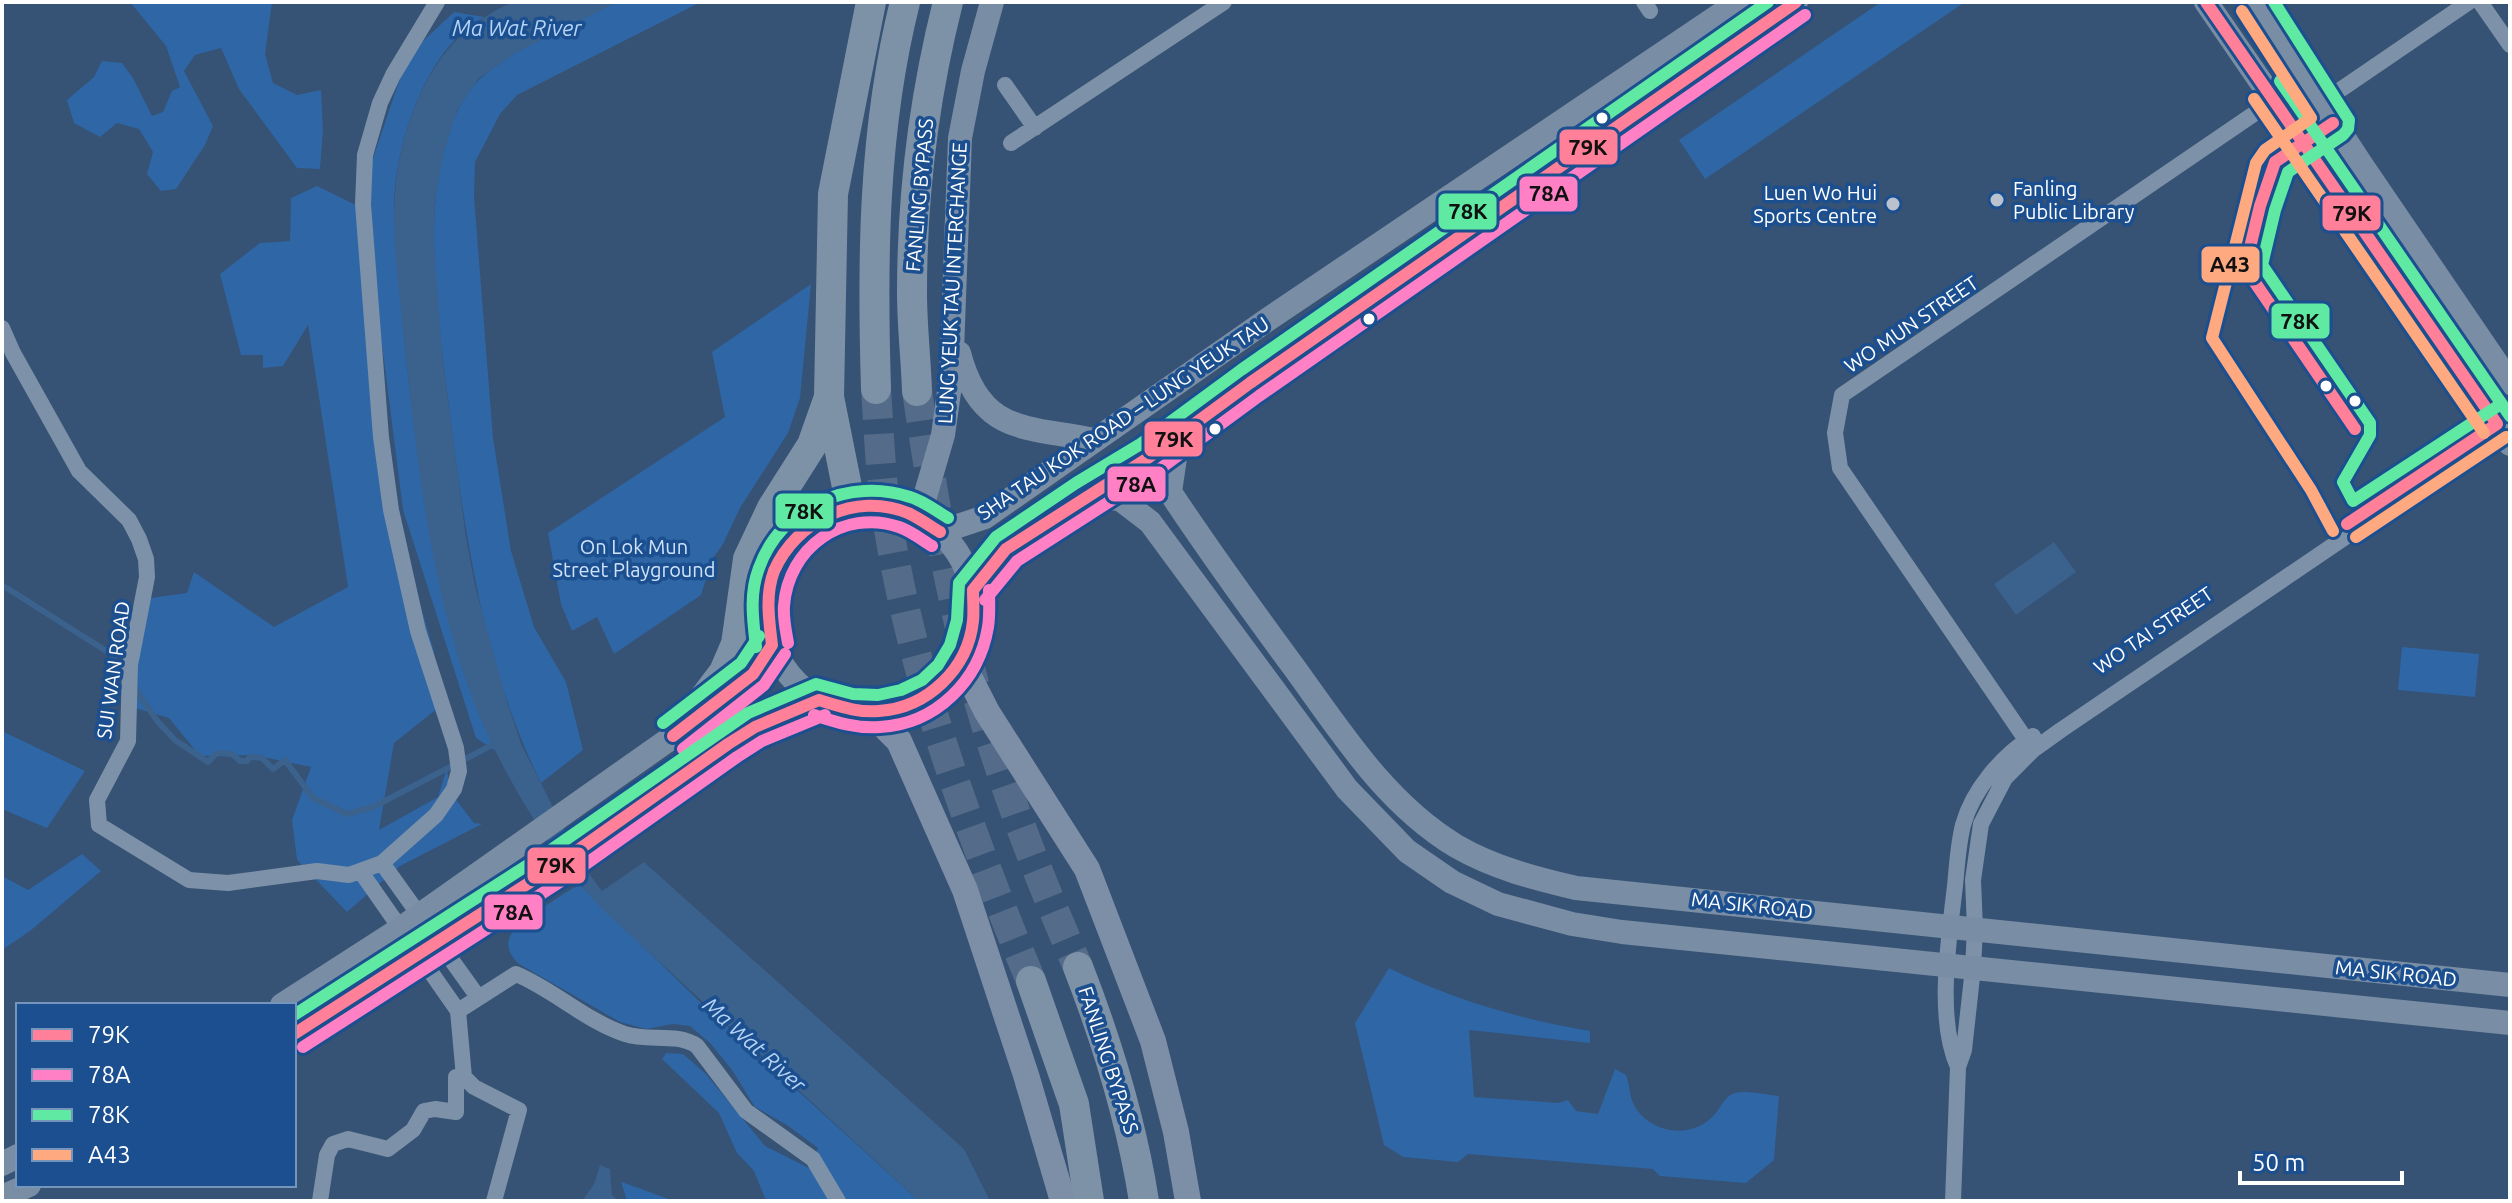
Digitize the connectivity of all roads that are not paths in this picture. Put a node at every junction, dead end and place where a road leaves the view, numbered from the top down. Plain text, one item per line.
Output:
1 (437, 2) edge
2 (871, 2) edge
3 (905, 2) edge
4 (948, 2) edge
5 (992, 2) edge
6 (1224, 2) edge
7 (1739, 2) edge
8 (1796, 2) edge
9 (2206, 2) edge
10 (2255, 2) edge
11 (2469, 2) edge
12 (2480, 2) edge
13 (2509, 40) edge
14 (2305, 79) junction
15 (1005, 85) dead end
16 (2275, 101) junction
17 (2321, 103) junction
18 (1035, 128) junction
19 (1011, 143) dead end
20 (2, 328) edge
21 (953, 330) junction
22 (2510, 383) edge
23 (876, 389) tunnel mouth
24 (917, 391) tunnel mouth
25 (829, 397) junction
26 (1198, 423) junction
27 (2506, 429) edge
28 (1094, 440) junction
29 (1170, 492) joint
30 (1085, 496) junction
31 (851, 507) junction
32 (919, 517) junction
33 (940, 532) junction
34 (973, 590) junction
35 (772, 645) junction
36 (961, 661) junction
37 (819, 700) junction
38 (871, 713) junction
39 (678, 733) junction
40 (2030, 745) junction
41 (382, 863) junction
42 (361, 872) junction
43 (410, 923) junction
44 (1950, 926) junction
45 (1975, 929) junction
46 (428, 948) junction
47 (1947, 965) junction
48 (1078, 967) tunnel mouth
49 (1973, 968) junction
50 (1031, 981) tunnel mouth
51 (2510, 985) edge
52 (478, 997) junction
53 (285, 1003) edge
54 (458, 1011) junction
55 (2510, 1023) edge
56 (296, 1033) edge
57 (1958, 1067) junction
58 (464, 1077) junction
59 (24, 1187) edge
60 (2, 1197) edge
61 (320, 1201) edge
62 (494, 1201) edge
63 (838, 1201) edge
64 (1063, 1201) edge
65 (1089, 1201) edge
66 (1144, 1201) edge
67 (1188, 1201) edge
68 (1953, 1201) edge

1 - 41 street, SUI WAN ROAD
2 - 25 highway
3 - 23 highway, FANLING BYPASS
4 - 24 highway, FANLING BYPASS
5 - 21 main road, LUNG YEUK TAU INTERCHANGE
6 - 18 street
7 - 28 main road, SHA TAU KOK ROAD – LUNG YEUK TAU
8 - 26 main road, SHA TAU KOK ROAD – LUNG YEUK TAU
9 - 16 main road
10 - 14 main road
11 - 17 street
12 - 13 street
14 - 16 street, WO MUN STREET
14 - 17 main road
15 - 18 street
16 - 27 main road
16 - 40 street, WO MUN STREET
17 - 22 main road
18 - 19 street
20 - 42 street, SUI WAN ROAD
21 - 28 main road
21 - 32 main road, LUNG YEUK TAU INTERCHANGE
25 - 31 highway
25 - 39 highway
26 - 29 main road, SHA TAU KOK ROAD – LUNG YEUK TAU
26 - 30 main road, SHA TAU KOK ROAD – LUNG YEUK TAU
27 - 40 street, WO TAI STREET
28 - 33 main road, SHA TAU KOK ROAD – LUNG YEUK TAU
29 - 44 main road, MA SIK ROAD
30 - 34 main road, SHA TAU KOK ROAD – LUNG YEUK TAU
30 - 47 main road, MA SIK ROAD
31 - 32 main road
31 - 35 main road
32 - 33 main road
33 - 34 main road
34 - 36 main road
35 - 37 main road
35 - 39 main road
36 - 38 main road
36 - 67 main road
37 - 38 main road
37 - 46 main road
38 - 64 main road
39 - 43 main road
40 - 44 street, WO TAI STREET
40 - 45 street, WO TAI STREET
41 - 42 street, SUI WAN ROAD
41 - 43 street
42 - 43 street
43 - 46 street
43 - 53 main road
44 - 45 main road, MA SIK ROAD
44 - 47 street, WO TAI STREET
45 - 49 street, WO TAI STREET
45 - 51 main road, MA SIK ROAD
46 - 52 street
46 - 54 street
46 - 56 main road
47 - 49 main road, MA SIK ROAD
47 - 57 street, WO TAI STREET
48 - 66 highway, FANLING BYPASS
49 - 55 main road, MA SIK ROAD
49 - 57 street, WO TAI STREET
50 - 65 highway
52 - 54 street
52 - 63 street
54 - 58 street
57 - 68 street
58 - 61 street
58 - 62 street
59 - 60 main road

